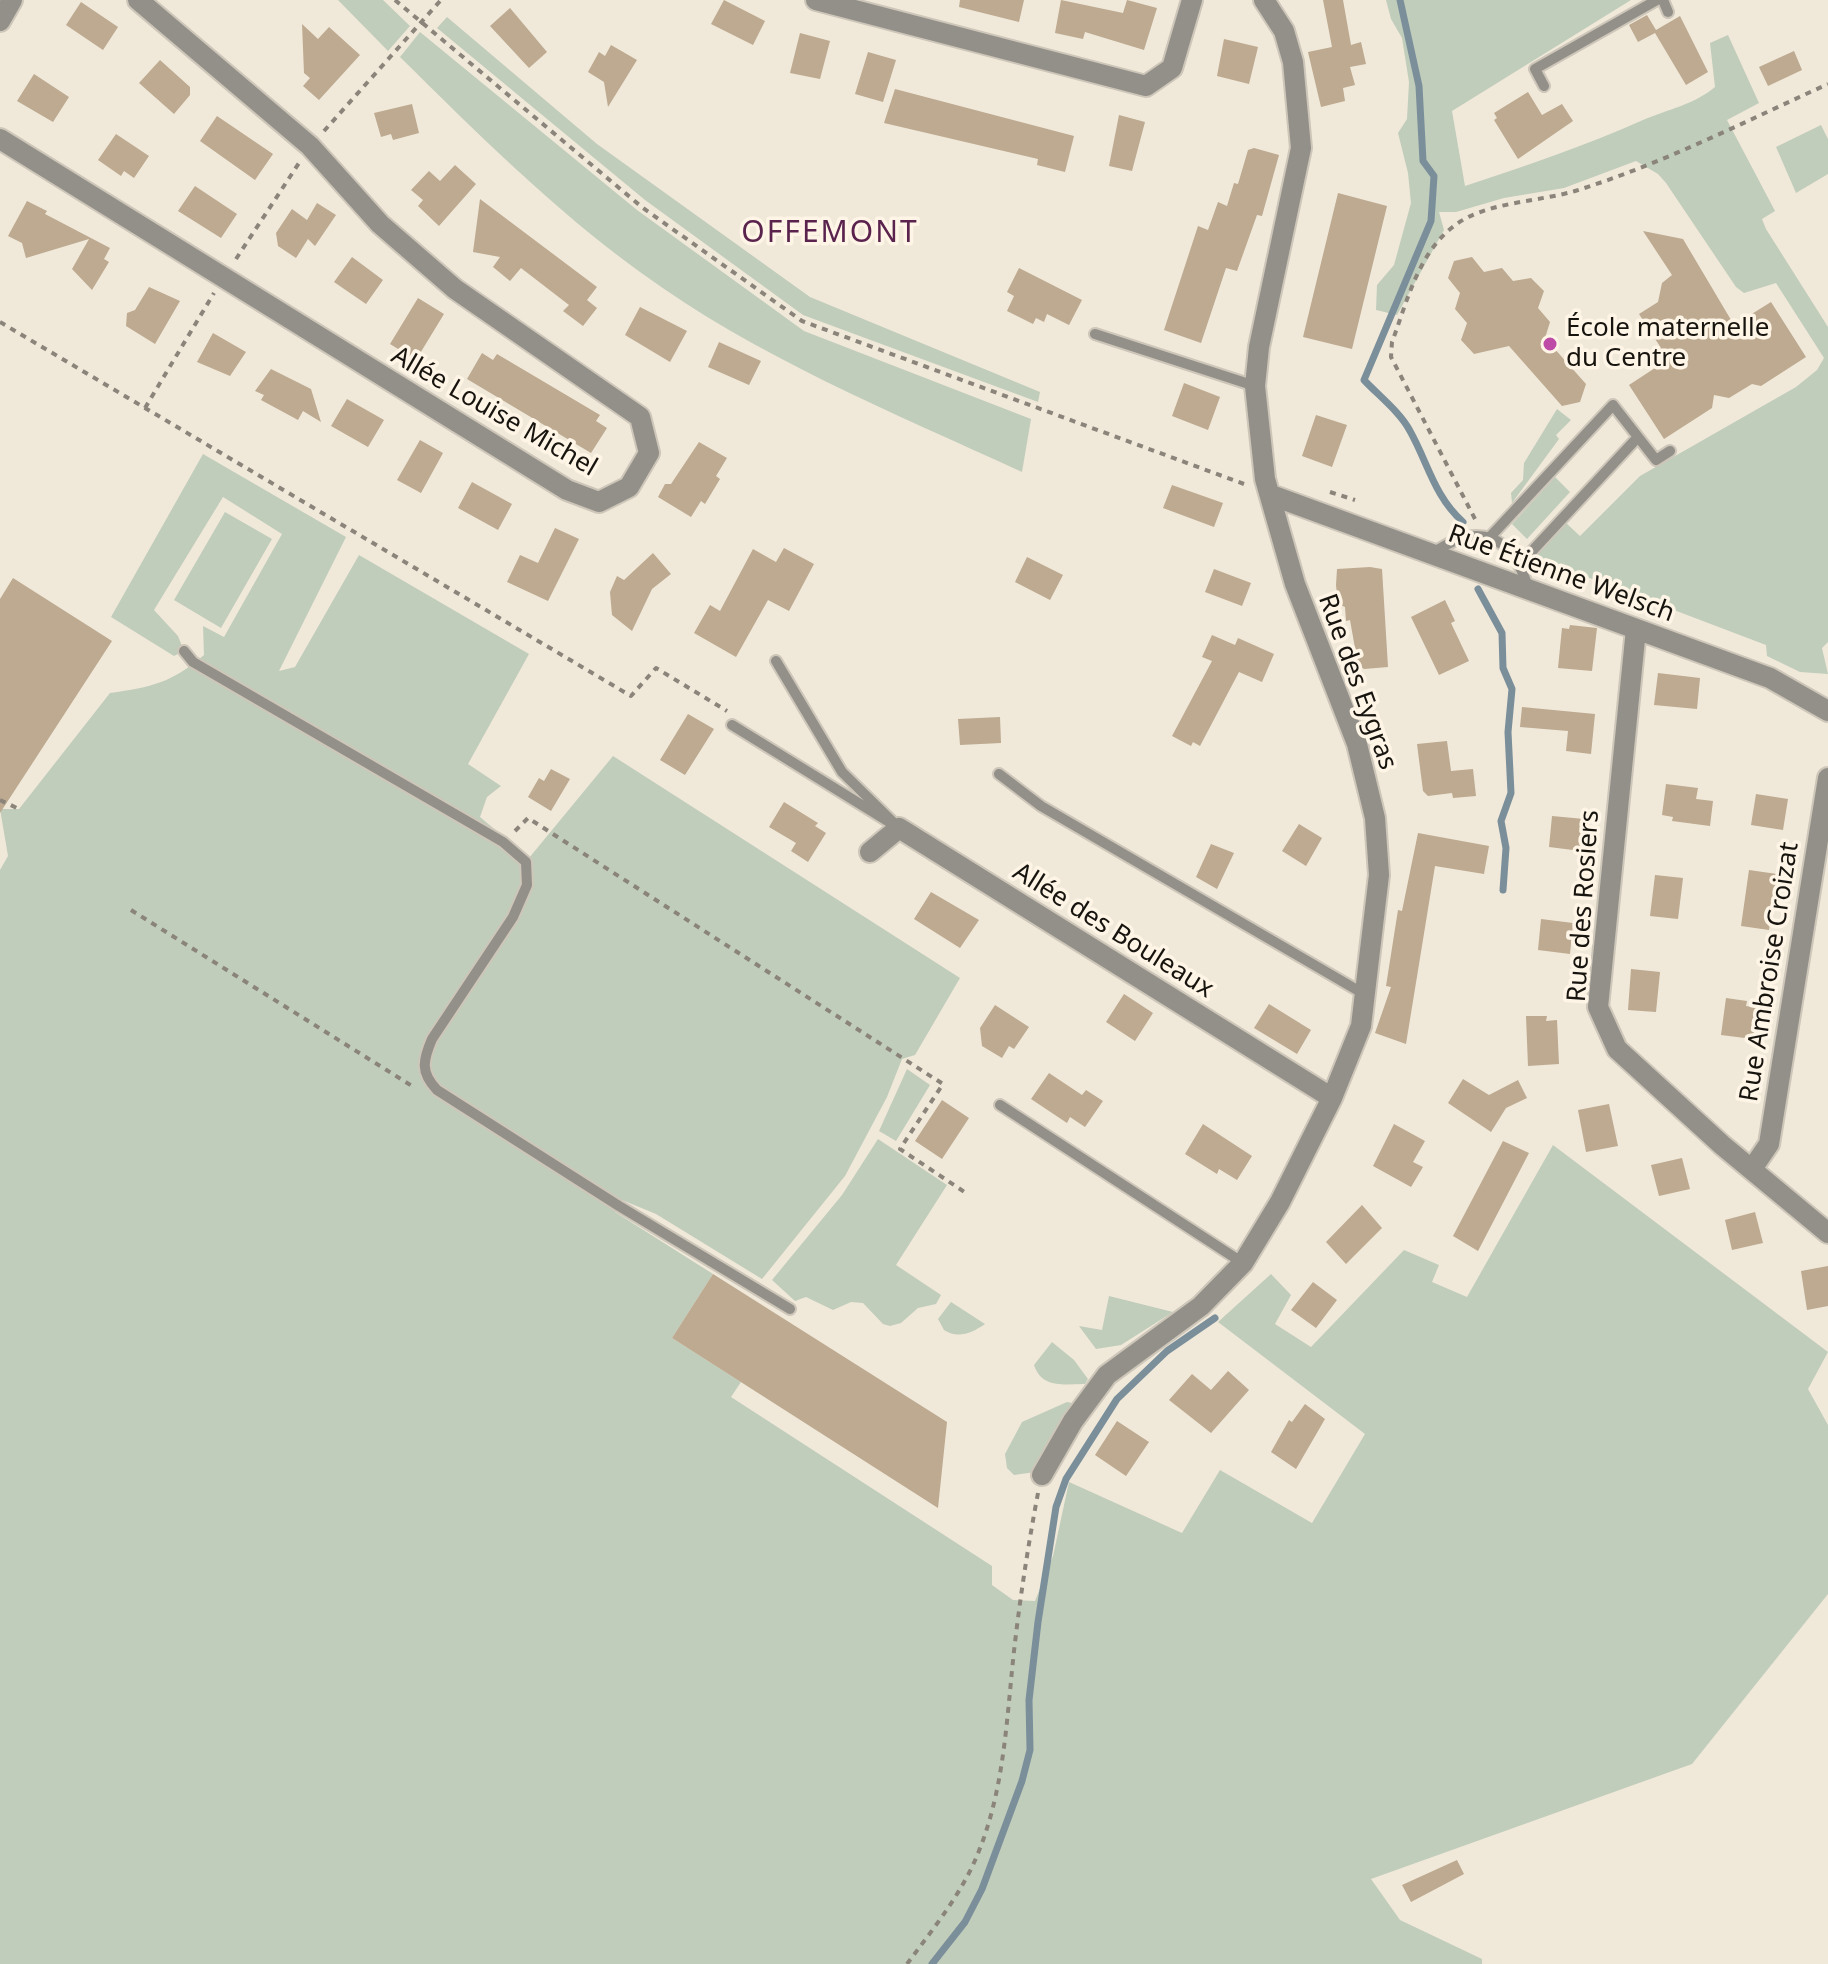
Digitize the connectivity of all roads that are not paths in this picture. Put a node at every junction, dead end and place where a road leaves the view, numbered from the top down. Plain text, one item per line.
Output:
1 (12, 0) edge
2 (138, 0) edge
3 (816, 0) edge
4 (1192, 0) edge
5 (1264, 0) edge
6 (1660, 0) edge
7 (1668, 12) dead end
8 (0, 21) edge
9 (1544, 86) dead end
10 (0, 139) edge
11 (1095, 334) dead end
12 (1255, 386) junction
13 (1638, 437) junction
14 (1670, 451) dead end
15 (1271, 495) junction
16 (1490, 537) junction
17 (1431, 554) junction
18 (1521, 563) junction
19 (1529, 590) junction
20 (1636, 629) junction
21 (184, 651) dead end
22 (776, 661) dead end
23 (1828, 711) edge
24 (732, 725) dead end
25 (999, 774) dead end
26 (1828, 778) edge
27 (899, 828) junction
28 (870, 852) dead end
29 (1365, 994) junction
30 (1332, 1098) junction
31 (1000, 1105) dead end
32 (1752, 1169) junction
33 (1828, 1233) edge
34 (1243, 1263) junction
35 (790, 1309) dead end
36 (1042, 1475) road end

1 - 8 street
2 - 10 street, Allée Louise Michel
3 - 4 street
5 - 12 street, Rue des Eygras
6 - 7 lane
6 - 9 lane
11 - 12 lane
12 - 15 street, Rue des Eygras
13 - 14 lane
13 - 16 lane
13 - 18 lane
15 - 17 street, Rue Étienne Welsch
15 - 29 street, Rue des Eygras
16 - 17 lane
16 - 18 lane
17 - 19 street, Rue Étienne Welsch
18 - 19 lane
19 - 20 street, Rue Étienne Welsch
20 - 23 street, Rue Étienne Welsch
20 - 32 street, Rue des Rosiers
21 - 35 lane
22 - 27 lane
24 - 27 lane
25 - 29 lane
26 - 32 street, Rue Ambroise Croizat
27 - 28 street
27 - 30 street, Allée des Bouleaux
29 - 30 street, Rue des Eygras
30 - 34 street, Rue des Eygras
31 - 34 lane
32 - 33 street, Rue des Rosiers
34 - 36 street, Rue des Eygras

